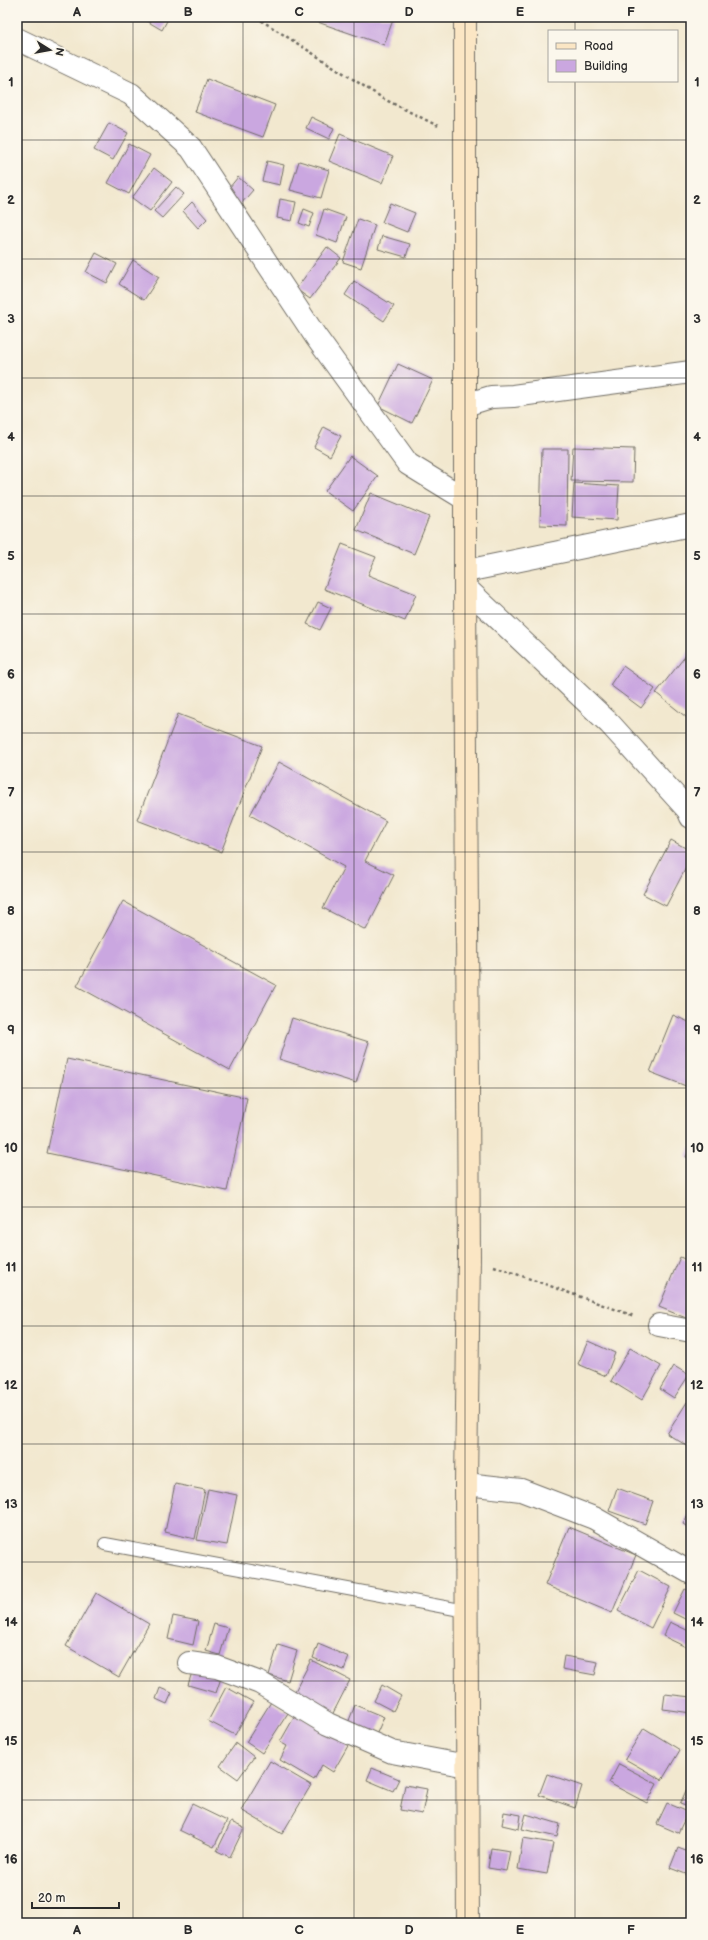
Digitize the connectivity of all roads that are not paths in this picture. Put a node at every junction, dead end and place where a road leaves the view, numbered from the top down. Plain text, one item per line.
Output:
1 (466, 17) edge
2 (17, 38) edge
3 (691, 372) edge
4 (466, 405) junction
5 (465, 499) junction
6 (691, 525) edge
7 (466, 579) junction
8 (691, 817) edge
9 (659, 1325) road end
10 (691, 1331) edge
11 (466, 1484) junction
12 (105, 1544) dead end
13 (691, 1573) edge
14 (466, 1611) junction
15 (189, 1663) dead end
16 (467, 1766) junction
17 (468, 1923) edge

1 - 4 main road
2 - 5 street
3 - 4 street
4 - 5 main road
5 - 7 main road
6 - 7 street
7 - 8 street
7 - 11 main road
9 - 10 street
11 - 13 street
11 - 14 main road
12 - 14 lane
14 - 16 main road
15 - 16 street
16 - 17 main road

